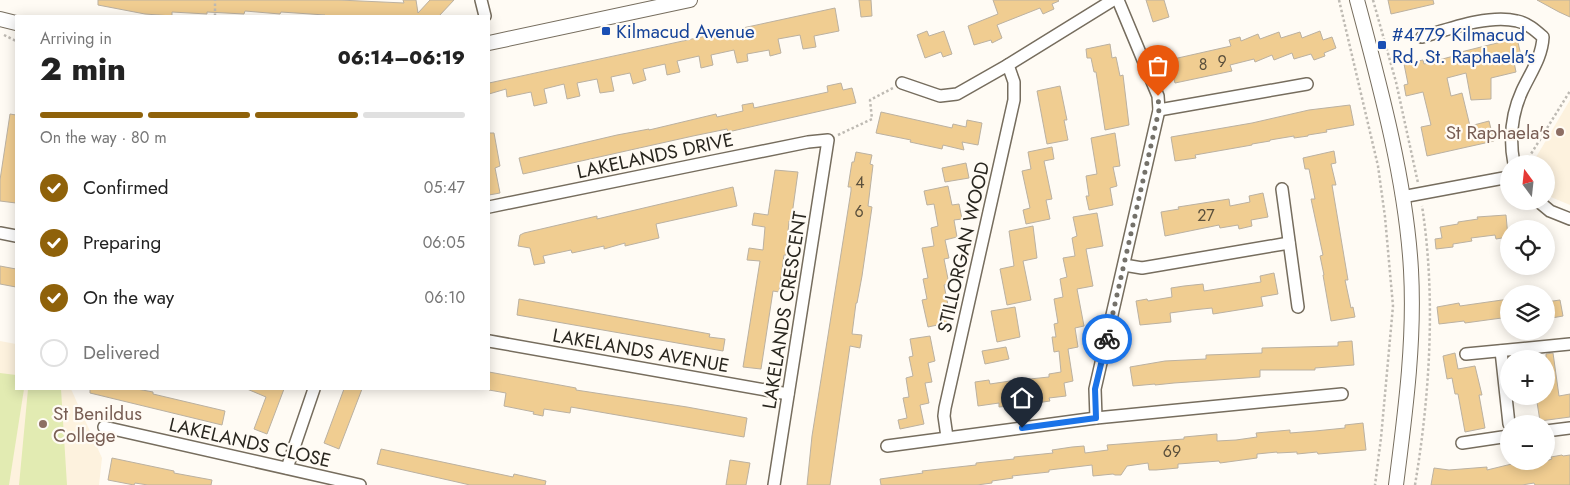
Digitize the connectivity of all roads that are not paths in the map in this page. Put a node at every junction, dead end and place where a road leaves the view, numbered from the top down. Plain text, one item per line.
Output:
1 (481, 0) edge
2 (690, 0) edge
3 (1113, 0) edge
4 (1118, 0) edge
5 (1357, 0) edge
6 (485, 15) edge
7 (0, 19) edge
8 (15, 23) edge
9 (1422, 37) dead end
10 (490, 39) edge
11 (1008, 65) junction
12 (902, 83) road end
13 (1307, 84) dead end
14 (1159, 110) junction
15 (828, 140) joint
16 (1513, 155) edge
17 (1500, 179) edge
18 (1282, 189) dead end
19 (1402, 197) junction
20 (490, 208) edge
21 (1549, 210) edge
22 (1570, 219) edge
23 (0, 233) edge
24 (15, 236) edge
25 (1289, 243) junction
26 (1124, 265) junction
27 (1298, 307) dead end
28 (490, 341) edge
29 (1570, 344) edge
30 (1511, 350) edge
31 (1500, 351) edge
32 (1466, 354) dead end
33 (314, 390) edge
34 (788, 394) junction
35 (1342, 394) dead end
36 (1096, 418) junction
37 (104, 427) dead end
38 (1570, 428) edge
39 (1555, 430) edge
40 (947, 437) junction
41 (1500, 437) edge
42 (1462, 443) dead end
43 (887, 446) dead end
44 (287, 468) junction
45 (360, 485) edge
46 (774, 485) edge
47 (1396, 485) edge

1 - 6 street
2 - 10 street
3 - 11 street
4 - 14 street
5 - 19 street
7 - 8 street
9 - 16 street
11 - 12 street
11 - 40 street, STILLORGAN WOOD
13 - 14 street
14 - 26 street
15 - 20 street, LAKELANDS DRIVE
15 - 34 street, LAKELANDS CRESCENT
17 - 19 street
18 - 25 street
19 - 47 street
21 - 22 street
23 - 24 street
25 - 26 street
25 - 27 street
26 - 36 street
28 - 34 street, LAKELANDS AVENUE
29 - 30 street
31 - 32 street
33 - 44 street
34 - 46 street, LAKELANDS CRESCENT
35 - 36 street
36 - 40 street
37 - 44 street, LAKELANDS CLOSE
38 - 39 street
40 - 43 street
41 - 42 street
44 - 45 street, LAKELANDS CLOSE

